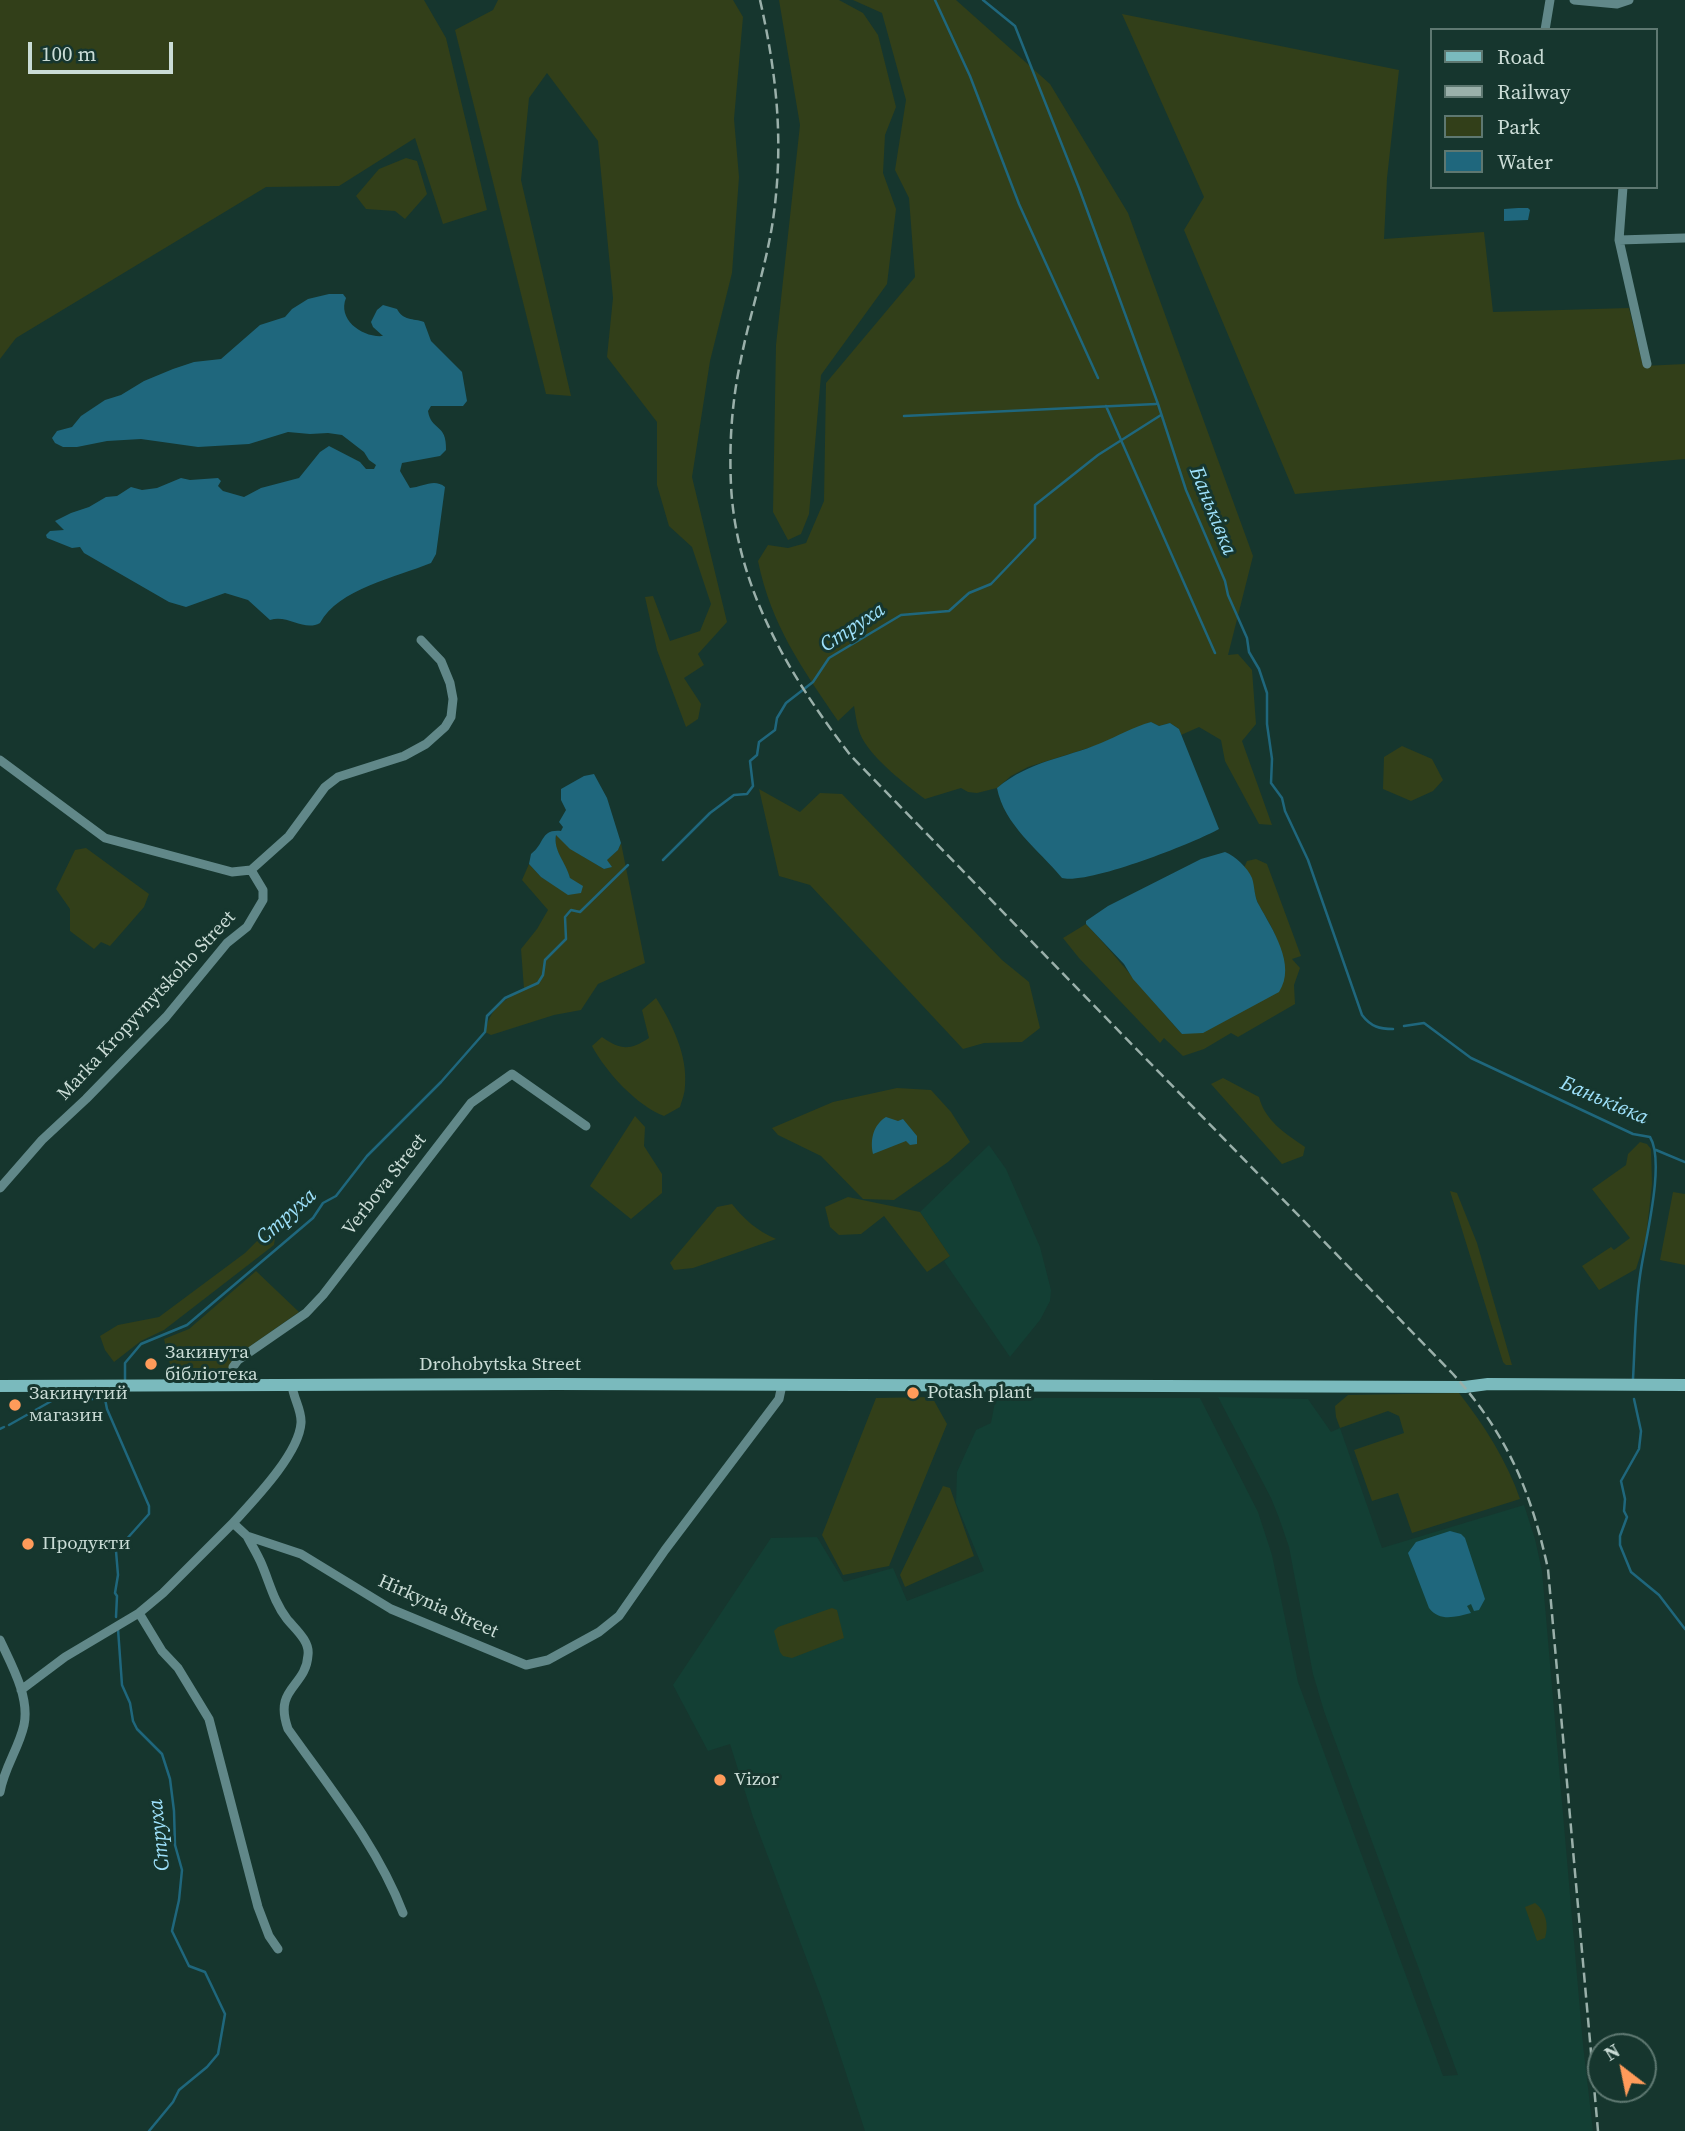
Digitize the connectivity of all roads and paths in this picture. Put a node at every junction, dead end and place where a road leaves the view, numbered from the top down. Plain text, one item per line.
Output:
1 (1550, 0) edge
2 (1574, 0) edge
3 (1629, 0) edge
4 (1545, 28) edge
5 (1623, 189) edge
6 (1685, 238) edge
7 (1619, 240) junction
8 (1647, 364) dead end
9 (421, 640) dead end
10 (0, 760) edge
11 (251, 870) junction
12 (586, 1126) dead end
13 (0, 1188) edge
14 (232, 1384) junction
15 (292, 1385) junction
16 (782, 1385) junction
17 (1685, 1385) edge
18 (0, 1386) edge
19 (233, 1523) junction
20 (247, 1536) junction
21 (139, 1613) junction
22 (0, 1640) edge
23 (21, 1690) junction
24 (0, 1792) edge
25 (402, 1913) dead end
26 (278, 1949) dead end

1 - 4 street
2 - 3 street
5 - 7 street
6 - 7 street
7 - 8 street
9 - 11 street
10 - 11 street
11 - 13 street, Marka Kropyvnytskoho Street
12 - 14 street, Verbova Street
14 - 15 street, Drohobytska Street
14 - 18 street, Drohobytska Street
15 - 16 street, Drohobytska Street
15 - 19 street
16 - 17 street, Drohobytska Street
16 - 20 street, Hirkynia Street
19 - 20 street, Hirkynia Street
19 - 21 street
20 - 25 street
21 - 23 street
21 - 26 street
22 - 23 street
23 - 24 street

